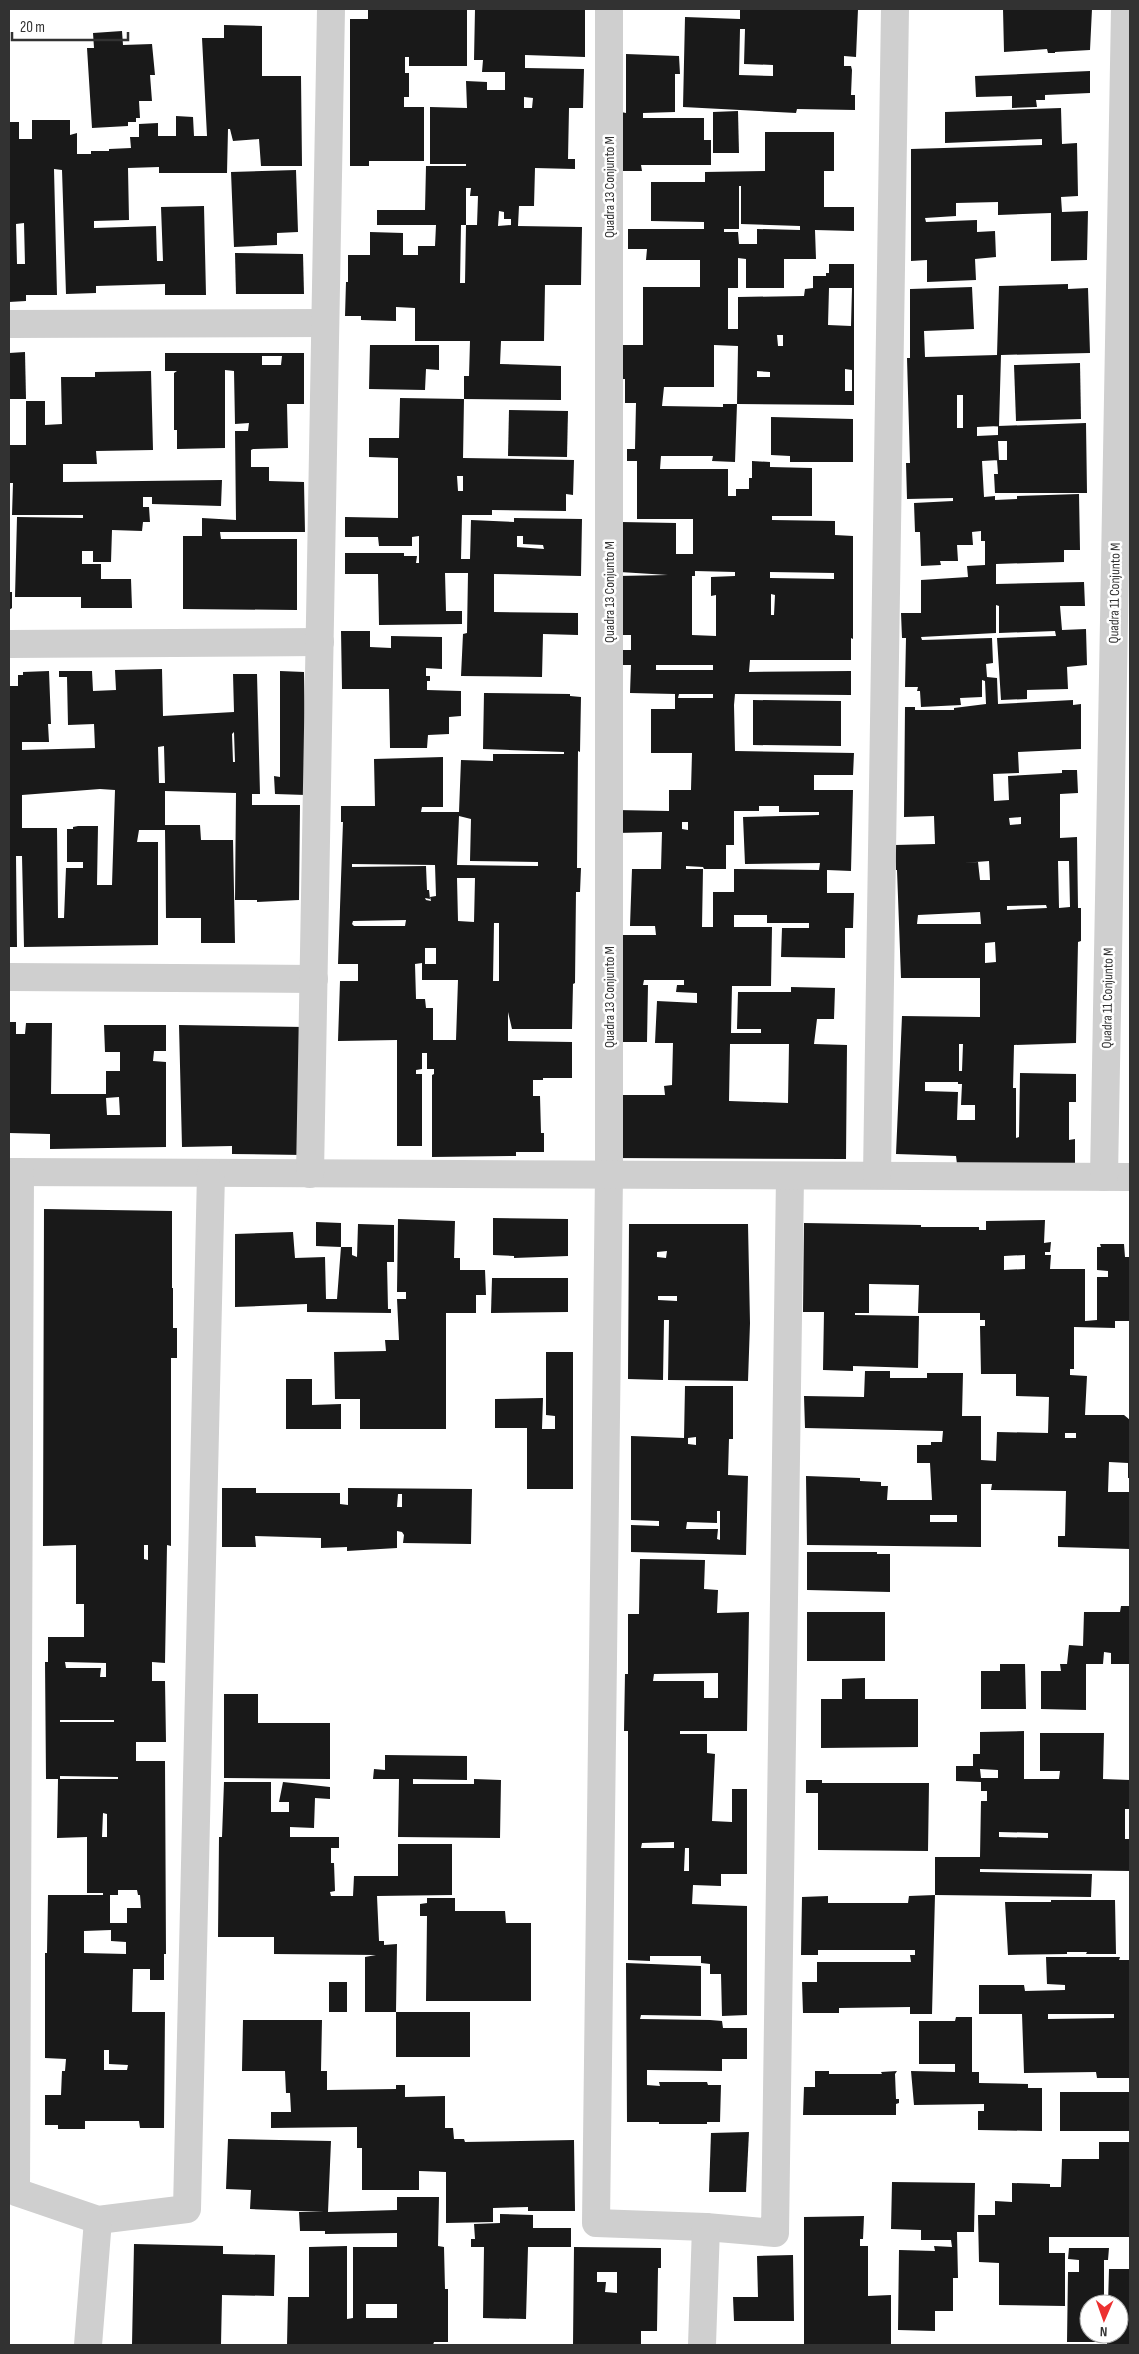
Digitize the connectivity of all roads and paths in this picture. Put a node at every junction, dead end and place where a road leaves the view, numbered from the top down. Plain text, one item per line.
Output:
1 (331, 9) edge
2 (609, 9) edge
3 (895, 9) edge
4 (1124, 9) edge
5 (325, 323) junction
6 (9, 324) edge
7 (320, 642) junction
8 (9, 644) edge
9 (9, 977) edge
10 (314, 979) junction
11 (14, 1172) edge
12 (211, 1173) junction
13 (310, 1174) junction
14 (609, 1174) junction
15 (877, 1175) junction
16 (790, 1176) junction
17 (1104, 1177) junction
18 (1130, 1177) edge
19 (98, 2220) junction
20 (706, 2227) junction
21 (88, 2345) edge
22 (702, 2345) edge

1 - 5 street
2 - 14 street, Quadra 13 Conjunto M
3 - 15 street
4 - 17 street, Quadra 11 Conjunto M
5 - 6 street
5 - 7 street
7 - 8 street
7 - 10 street
9 - 10 street
10 - 13 street
11 - 12 street
11 - 19 street
12 - 13 street
12 - 19 street
13 - 14 street
14 - 16 street
14 - 20 street, Quadra 13 Conjunto M
15 - 16 street
15 - 17 street
16 - 20 street
17 - 18 street
19 - 21 street
20 - 22 street

